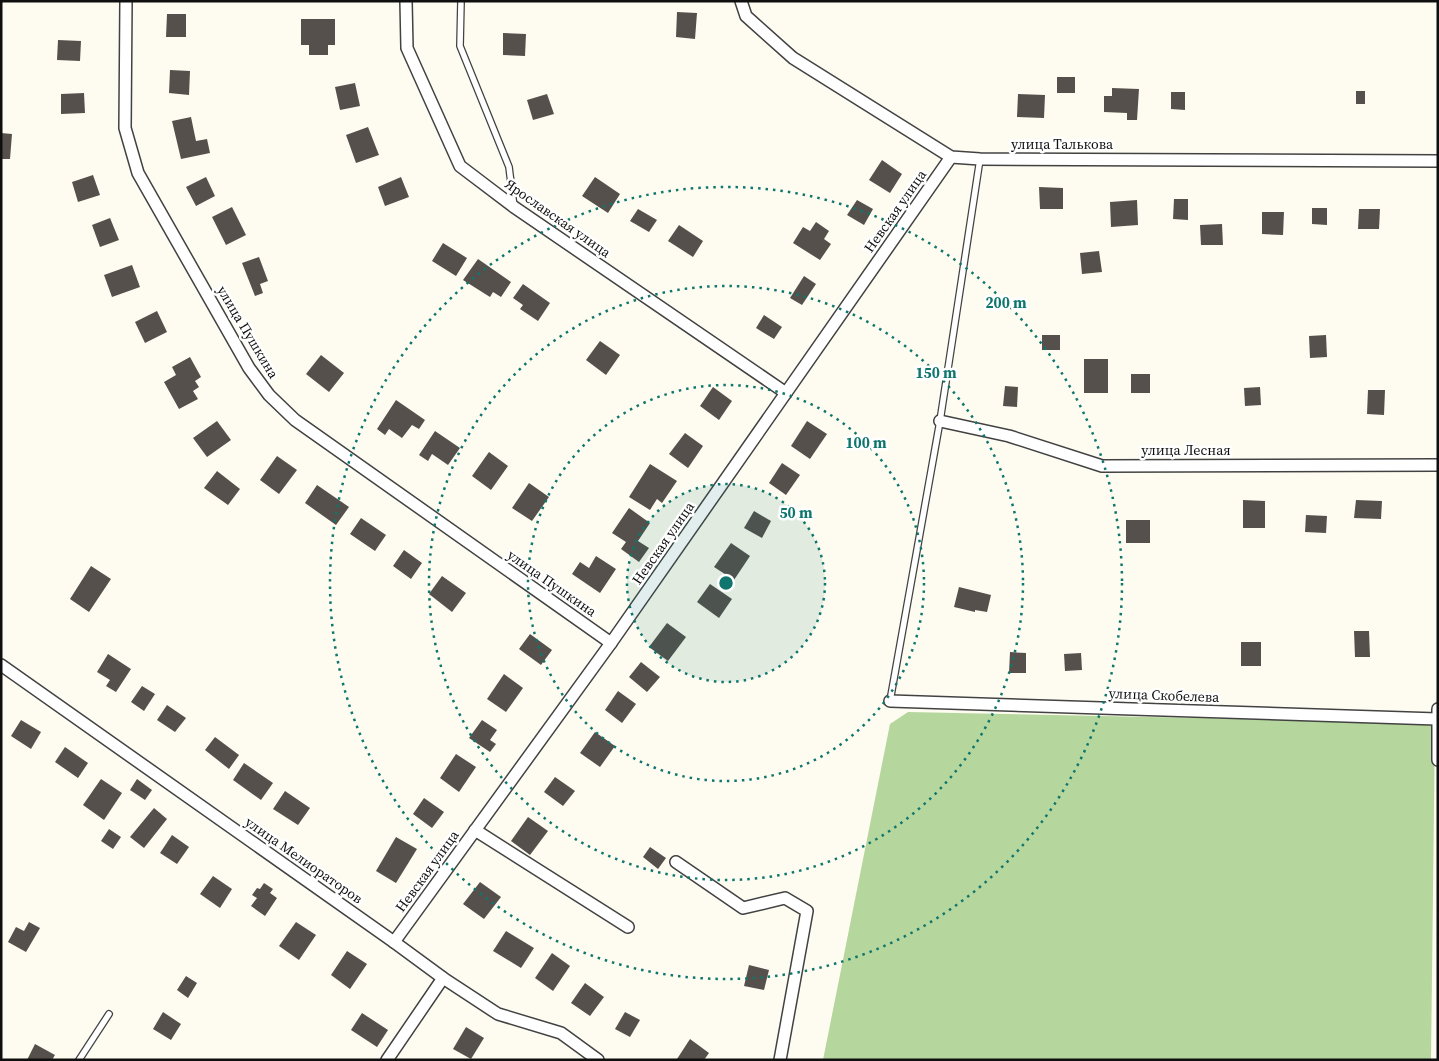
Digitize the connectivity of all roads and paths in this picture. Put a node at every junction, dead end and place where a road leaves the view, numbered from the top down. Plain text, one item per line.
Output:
1 (126, 1) edge
2 (406, 1) edge
3 (461, 1) edge
4 (741, 1) edge
5 (951, 157) junction
6 (980, 159) junction
7 (1438, 161) edge
8 (514, 207) junction
9 (786, 393) junction
10 (940, 421) junction
11 (1438, 465) edge
12 (611, 643) junction
13 (1, 665) edge
14 (890, 701) joint
15 (1438, 709) edge
16 (1438, 719) edge
17 (1438, 760) edge
18 (476, 830) junction
19 (676, 862) dead end
20 (628, 927) dead end
21 (394, 942) junction
22 (443, 978) junction
23 (109, 1014) dead end
24 (79, 1060) edge
25 (387, 1060) edge
26 (598, 1060) edge
27 (780, 1060) edge

1 - 12 street, улица Пушкина
2 - 8 street, Ярославская улица
3 - 8 lane
4 - 5 street, улица Талькова
5 - 6 street, улица Талькова
5 - 9 street, Невская улица
6 - 7 street, улица Талькова
6 - 10 lane
8 - 9 street, Ярославская улица
9 - 12 street, Невская улица
10 - 11 street, улица Лесная
10 - 14 lane
12 - 18 street, Невская улица
13 - 21 street, улица Мелиораторов
14 - 16 street, улица Скобелева
15 - 16 street
16 - 17 street
18 - 20 street
18 - 21 street, Невская улица
19 - 27 street
21 - 22 street, улица Мелиораторов
22 - 25 street
22 - 26 street, улица Мелиораторов
23 - 24 lane

